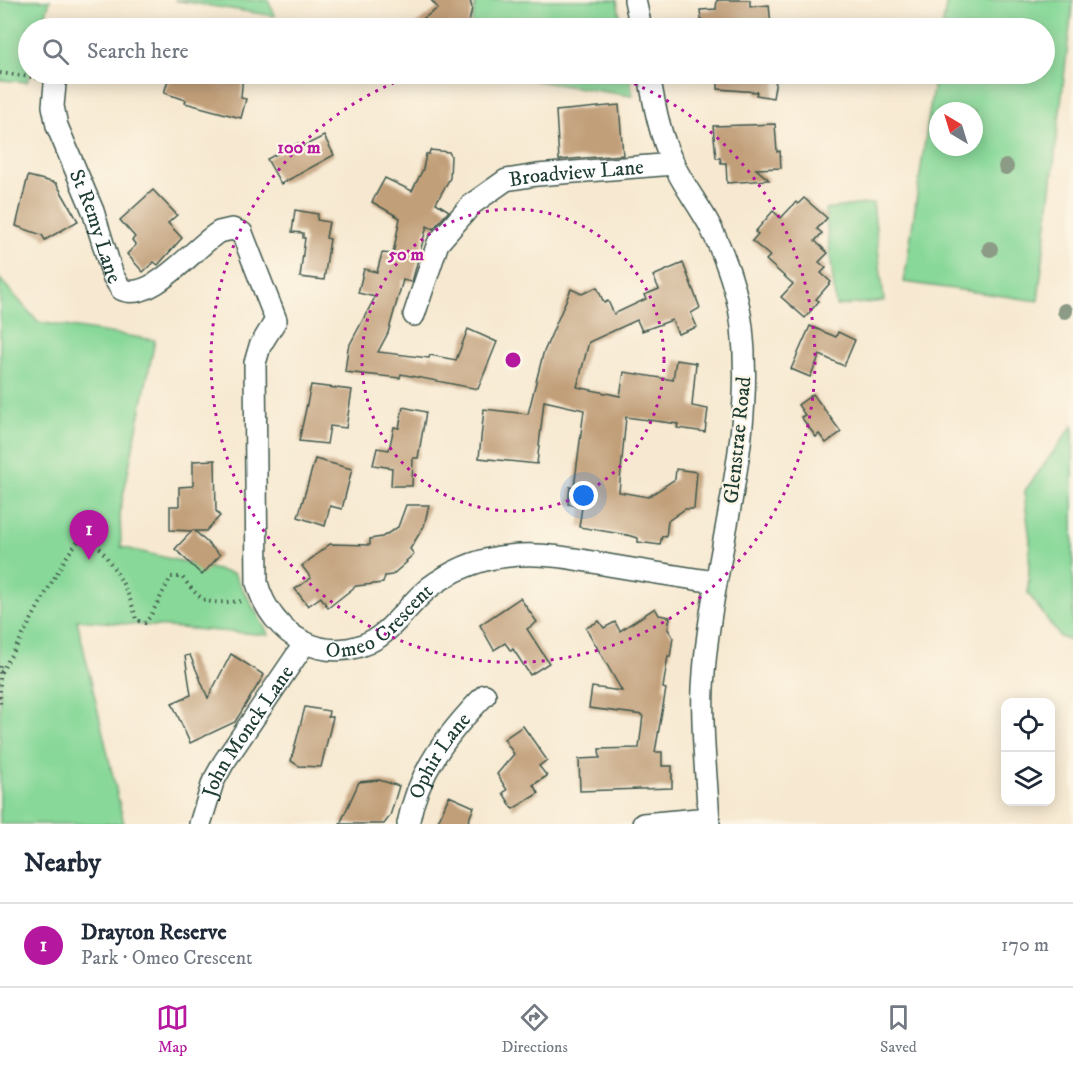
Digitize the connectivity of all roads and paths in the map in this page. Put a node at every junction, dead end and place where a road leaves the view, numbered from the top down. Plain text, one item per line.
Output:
1 (634, 0) edge
2 (638, 18) edge
3 (0, 72) edge
4 (18, 74) edge
5 (55, 84) edge
6 (651, 84) edge
7 (674, 165) junction
8 (414, 315) dead end
9 (276, 320) joint
10 (716, 582) junction
11 (262, 600) junction
12 (305, 643) junction
13 (0, 666) edge
14 (1, 672) edge
15 (485, 695) dead end
16 (0, 705) edge
17 (709, 821) edge
18 (200, 824) edge
19 (408, 824) edge
20 (643, 824) edge

1 - 2 street
3 - 4 path
5 - 9 street, St Remy Lane
6 - 7 street, Glenstrae Road
7 - 8 street, Broadview Lane
7 - 10 street, Glenstrae Road
9 - 11 street, Omeo Crescent
10 - 12 street, Omeo Crescent
10 - 17 street, Glenstrae Road
11 - 12 street, Omeo Crescent
11 - 14 path
12 - 18 street, John Monck Lane
13 - 14 path
14 - 16 path
15 - 19 street, Ophir Lane
17 - 20 street

